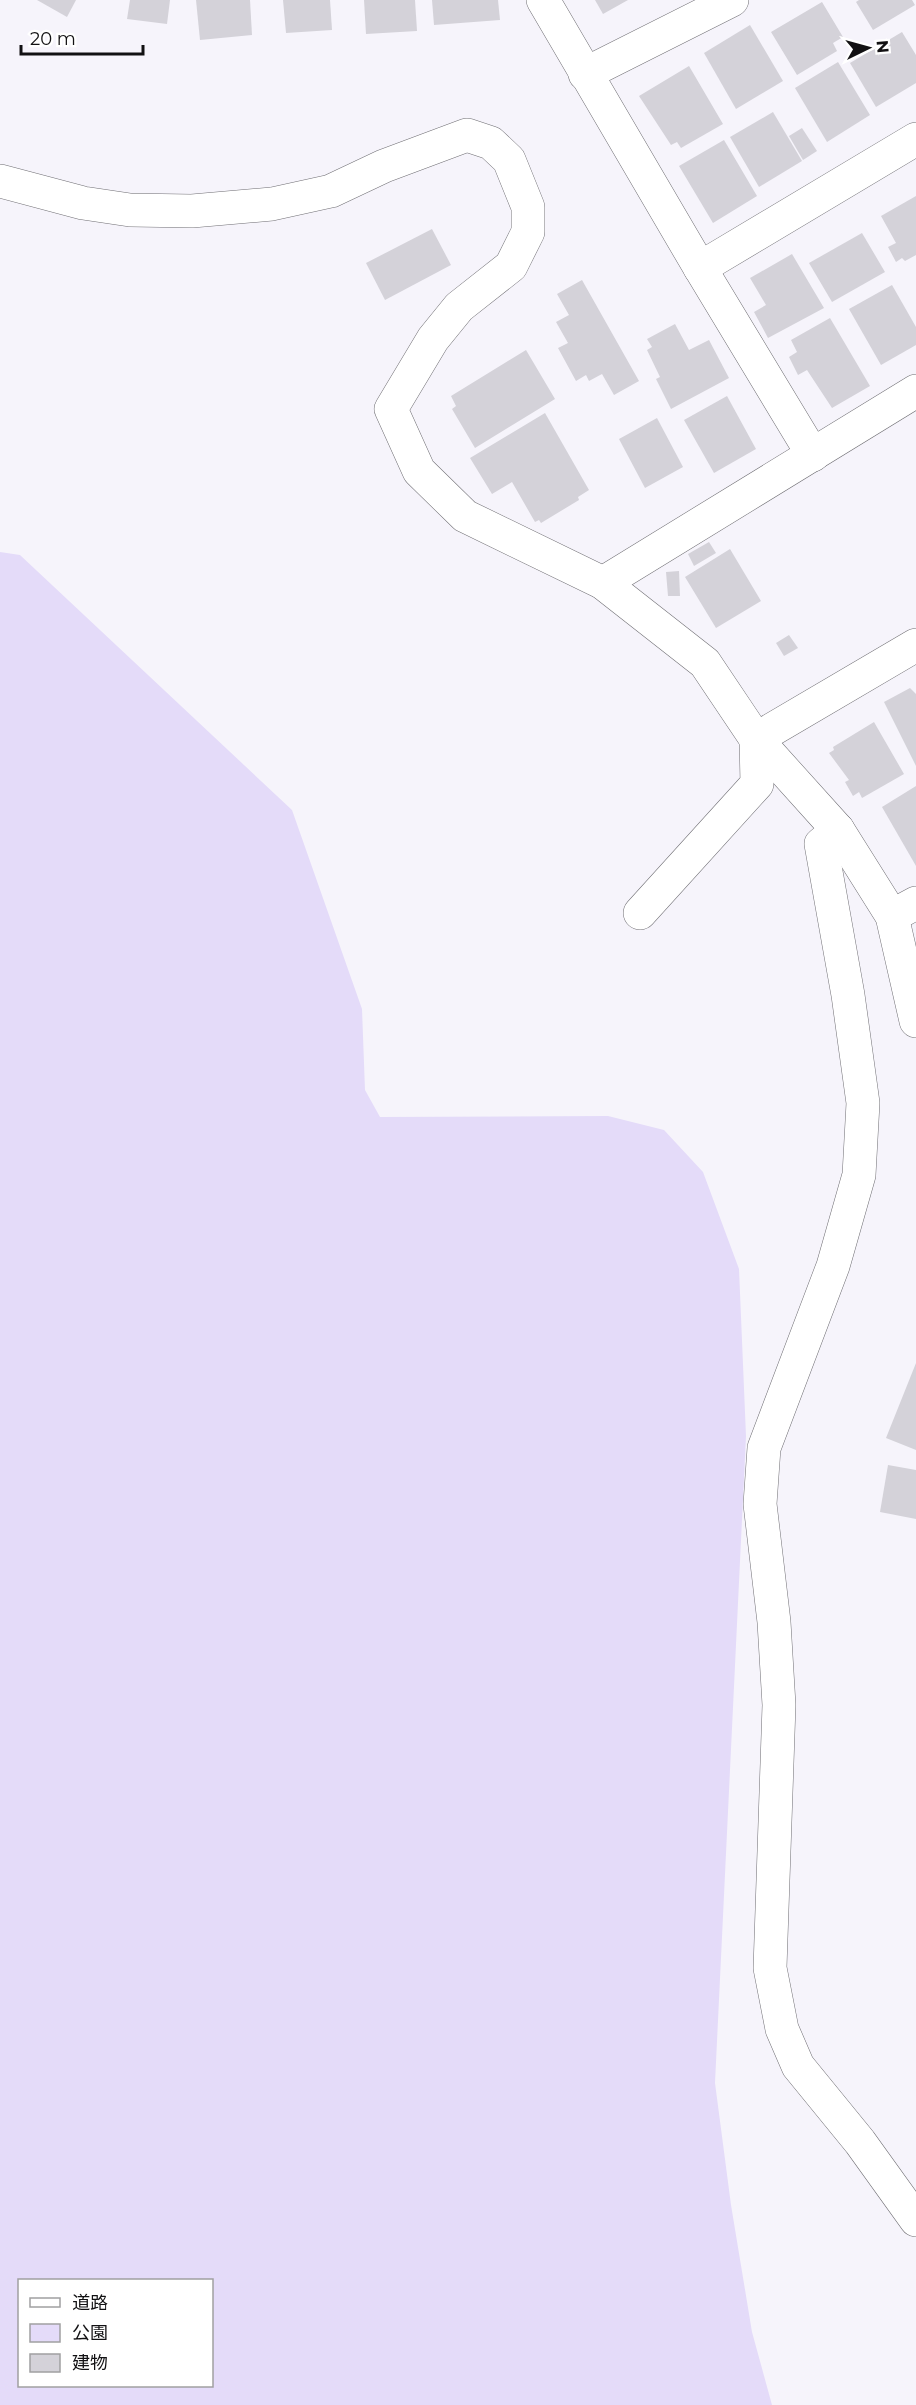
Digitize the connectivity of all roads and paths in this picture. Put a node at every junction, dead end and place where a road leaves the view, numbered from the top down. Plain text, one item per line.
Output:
1 (543, 0) edge
2 (732, 0) edge
3 (585, 74) junction
4 (916, 139) edge
5 (0, 181) edge
6 (700, 268) junction
7 (916, 391) edge
8 (813, 456) junction
9 (603, 583) junction
10 (916, 645) edge
11 (756, 738) junction
12 (838, 830) junction
13 (904, 910) edge
14 (640, 913) dead end
15 (916, 1021) edge
16 (916, 2220) edge

1 - 3 street
2 - 3 street
3 - 6 street
4 - 6 street
5 - 9 street
6 - 8 street
7 - 8 street
8 - 9 street
9 - 11 street
10 - 11 street
11 - 12 street
11 - 14 street
12 - 13 street
12 - 16 street
13 - 15 street

